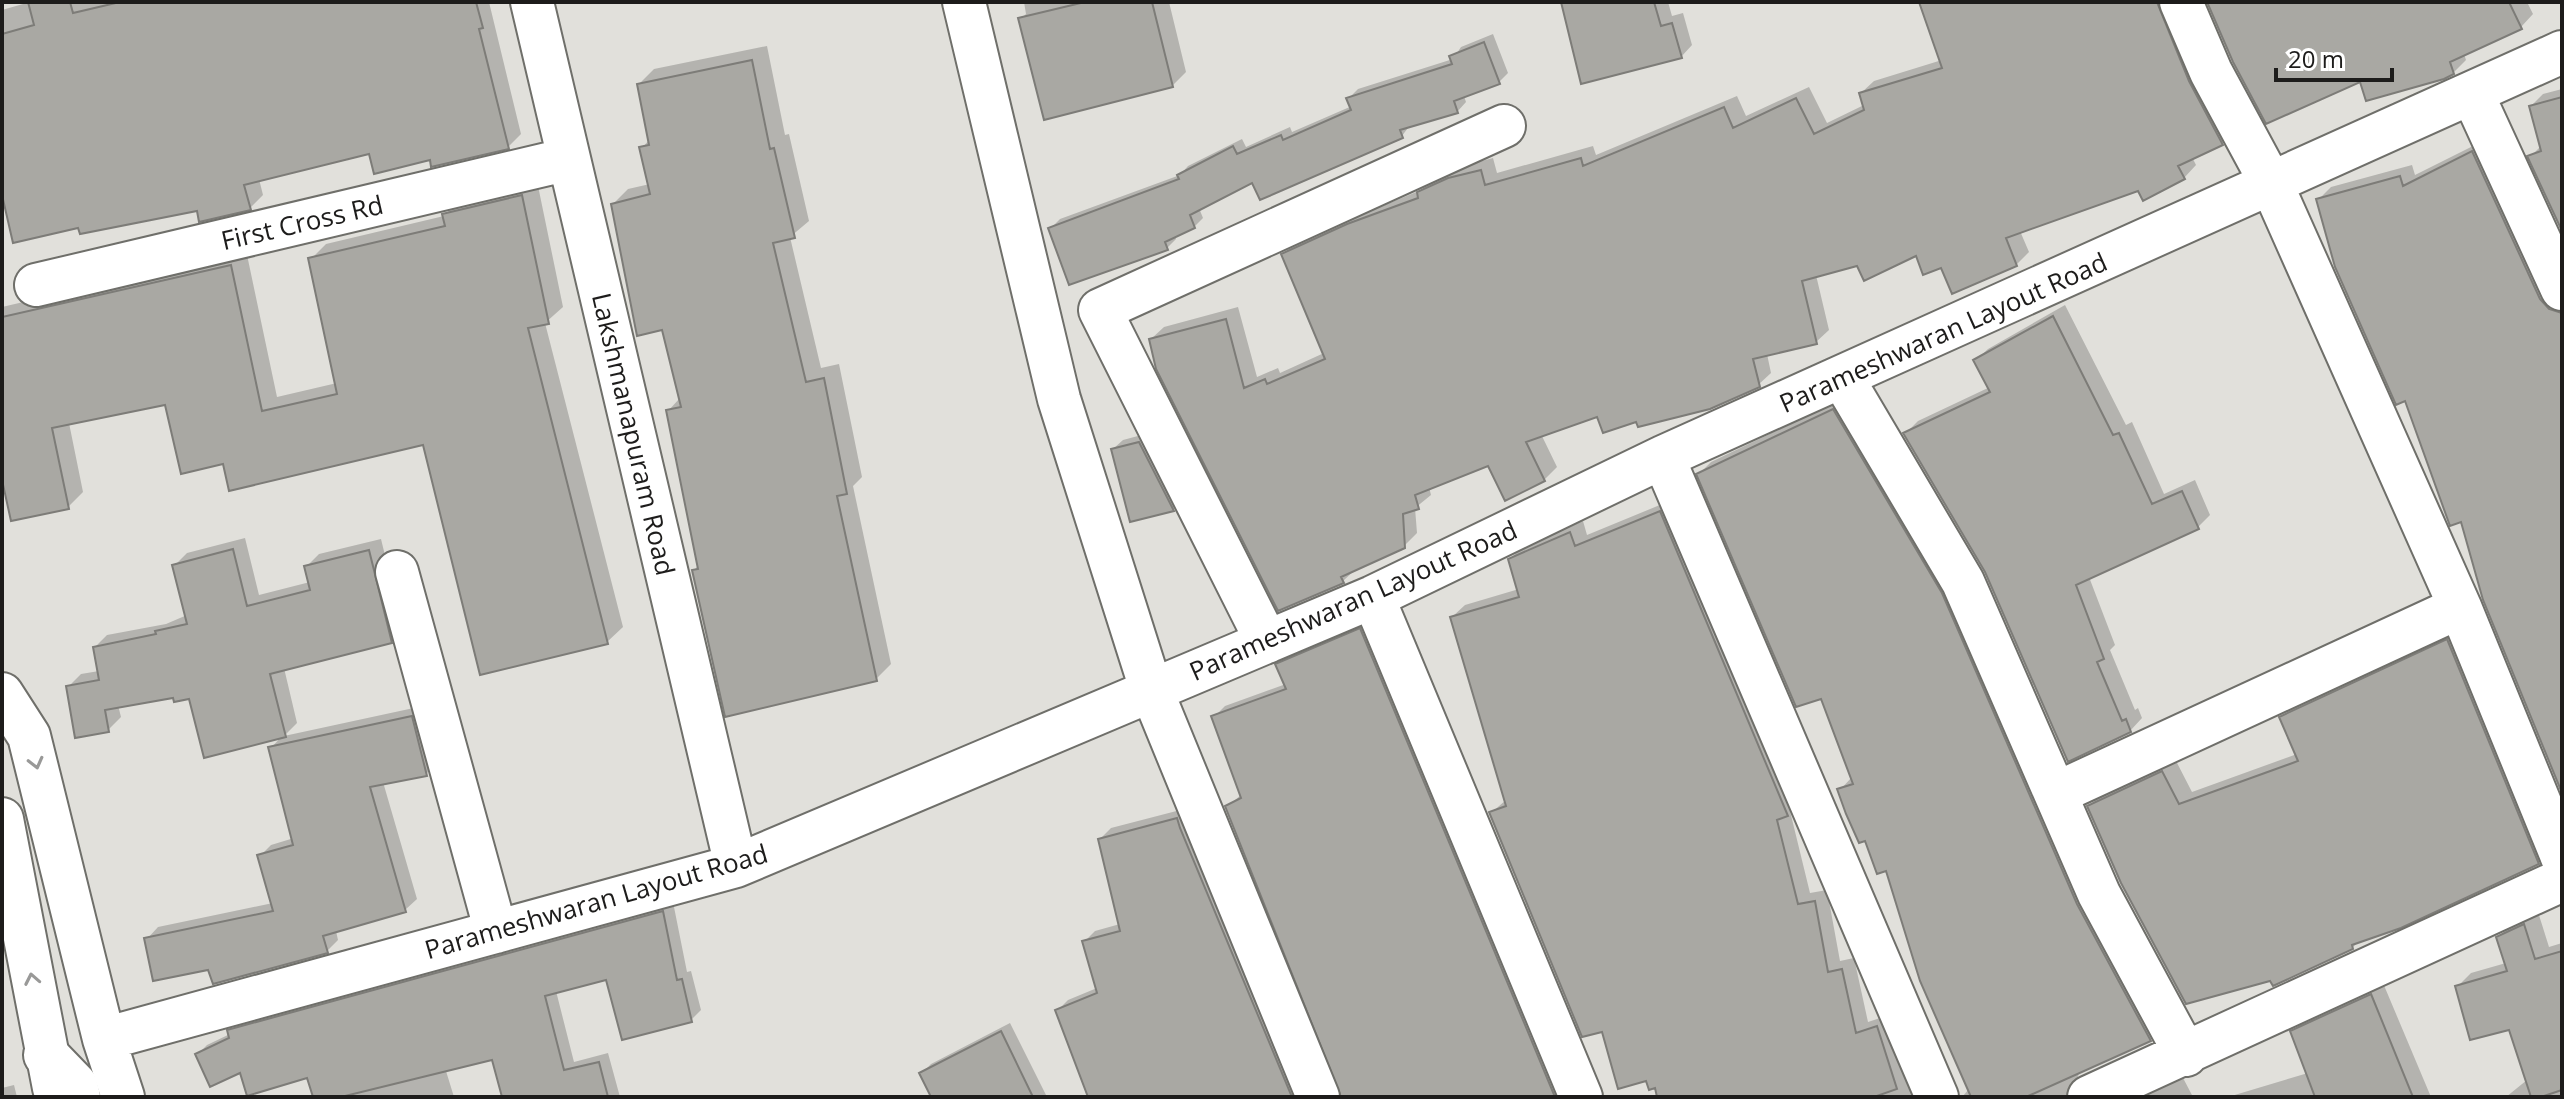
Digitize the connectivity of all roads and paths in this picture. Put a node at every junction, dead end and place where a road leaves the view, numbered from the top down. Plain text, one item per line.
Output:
1 (532, 2) edge
2 (964, 2) edge
3 (2181, 2) edge
4 (2562, 52) edge
5 (2472, 93) junction
6 (1504, 126) dead end
7 (569, 159) junction
8 (2272, 185) junction
9 (36, 285) dead end
10 (2562, 289) edge
11 (1843, 379) junction
12 (1663, 457) junction
13 (397, 572) dead end
14 (1373, 597) junction
15 (2460, 607) junction
16 (1267, 642) junction
17 (1151, 689) junction
18 (2, 694) edge
19 (2057, 793) junction
20 (2, 819) edge
21 (2562, 857) edge
22 (736, 866) junction
23 (2562, 880) edge
24 (496, 932) junction
25 (104, 1039) junction
26 (46, 1055) junction
27 (2186, 1055) junction
28 (57, 1097) edge
29 (78, 1097) edge
30 (123, 1097) edge
31 (1318, 1097) edge
32 (1581, 1097) edge
33 (1937, 1097) edge
34 (2089, 1097) edge

1 - 7 street, Lakshmanapuram Road
2 - 17 street
3 - 8 street
4 - 5 street, Parameshwaran Layout Road
5 - 8 street, Parameshwaran Layout Road
5 - 10 street
6 - 16 street
7 - 9 street, First Cross Rd
7 - 22 street, Lakshmanapuram Road
8 - 11 street, Parameshwaran Layout Road
8 - 15 street
11 - 12 street, Parameshwaran Layout Road
11 - 19 street
12 - 14 street, Parameshwaran Layout Road
12 - 33 street
13 - 24 street
14 - 16 street, Parameshwaran Layout Road
14 - 32 street
15 - 19 street
15 - 21 street
16 - 17 street, Parameshwaran Layout Road
17 - 22 street, Parameshwaran Layout Road
17 - 31 street
18 -> 25 street
19 - 27 street
26 -> 20 street
22 - 24 street, Parameshwaran Layout Road
23 - 27 street
24 - 25 street, Parameshwaran Layout Road
25 - 30 street
26 - 28 street
26 - 29 main road
27 - 34 street

